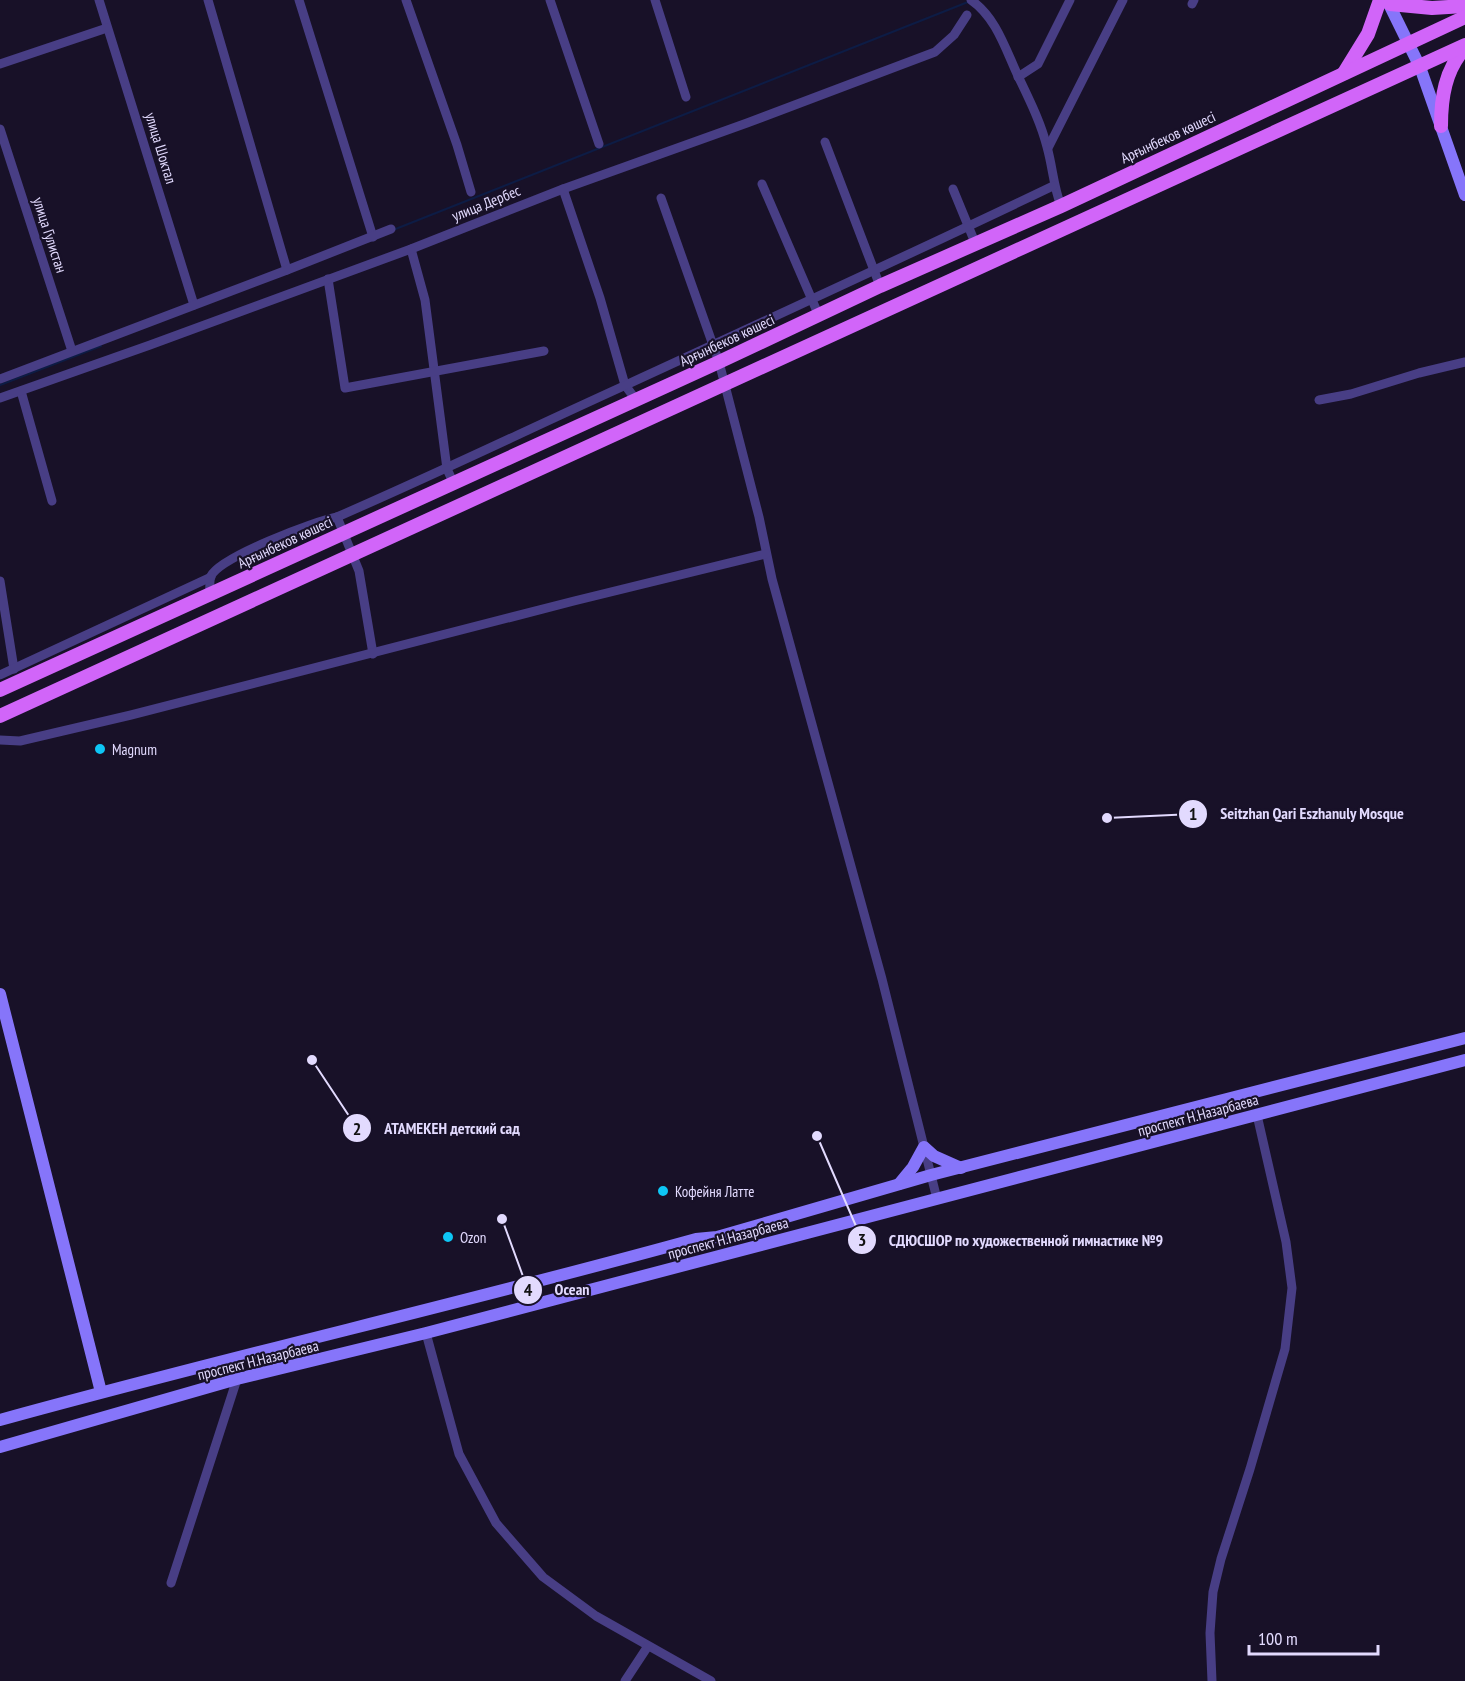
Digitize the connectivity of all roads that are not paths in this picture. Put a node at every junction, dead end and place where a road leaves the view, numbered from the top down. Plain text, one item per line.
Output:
1 (99, 0) edge
2 (207, 0) edge
3 (299, 0) edge
4 (406, 0) edge
5 (550, 0) edge
6 (655, 0) edge
7 (971, 0) edge
8 (1070, 0) edge
9 (1123, 0) edge
10 (1386, 1) edge
11 (1465, 6) edge
12 (967, 15) dead end
13 (1465, 16) edge
14 (107, 28) junction
15 (1410, 43) junction
16 (1465, 47) edge
17 (0, 64) edge
18 (1420, 67) junction
19 (1343, 74) junction
20 (1018, 76) junction
21 (686, 97) dead end
22 (1441, 126) junction
23 (0, 129) edge
24 (825, 142) dead end
25 (599, 144) dead end
26 (1048, 148) junction
27 (762, 184) dead end
28 (1053, 186) junction
29 (563, 189) junction
30 (953, 189) dead end
31 (471, 192) dead end
32 (1465, 195) edge
33 (661, 198) dead end
34 (1061, 206) junction
35 (968, 226) junction
36 (391, 229) dead end
37 (373, 237) junction
38 (976, 244) junction
39 (411, 249) junction
40 (287, 270) junction
41 (874, 270) junction
42 (328, 279) junction
43 (880, 286) junction
44 (812, 300) junction
45 (194, 305) junction
46 (819, 316) junction
47 (714, 346) junction
48 (72, 351) junction
49 (544, 351) dead end
50 (719, 362) junction
51 (1465, 362) edge
52 (434, 371) junction
53 (0, 379) edge
54 (625, 385) junction
55 (725, 385) junction
56 (21, 391) junction
57 (0, 398) edge
58 (636, 400) junction
59 (1319, 400) dead end
60 (447, 469) junction
61 (454, 484) junction
62 (52, 501) dead end
63 (337, 517) junction
64 (345, 533) junction
65 (766, 554) junction
66 (353, 555) junction
67 (211, 577) junction
68 (0, 581) edge
69 (210, 595) junction
70 (373, 654) junction
71 (14, 669) junction
72 (0, 675) edge
73 (0, 690) edge
74 (0, 716) edge
75 (0, 740) edge
76 (0, 994) edge
77 (1465, 1038) edge
78 (1465, 1060) edge
79 (1257, 1115) junction
80 (924, 1147) junction
81 (961, 1168) junction
82 (931, 1175) junction
83 (898, 1185) junction
84 (937, 1199) junction
85 (426, 1333) junction
86 (237, 1379) junction
87 (101, 1392) junction
88 (0, 1420) edge
89 (0, 1447) edge
90 (171, 1583) dead end
91 (648, 1646) junction
92 (625, 1681) edge
93 (711, 1681) edge
94 (1212, 1681) edge

1 - 14 street, улица Шоктал
2 - 40 street
3 - 37 street
4 - 31 street
5 - 25 street
6 - 21 street
7 - 20 street
8 - 20 street
9 - 26 street
10 - 11 main road
10 - 15 main road
10 - 19 main road
12 - 29 street, улица Дербес
13 - 15 main road, Арғынбеков көшесі
14 - 17 street
14 - 45 street, улица Шоктал
15 - 18 main road
15 - 19 main road, Арғынбеков көшесі
16 - 18 main road
16 - 22 main road
18 - 22 main road
18 - 55 main road
19 - 34 main road, Арғынбеков көшесі
20 - 26 street
22 - 32 main road
23 - 48 street, улица Гулистан
24 - 41 street
26 - 28 street
27 - 44 street
28 - 34 street
28 - 35 street
29 - 39 street, улица Дербес
29 - 54 street
30 - 35 street
33 - 47 street
34 - 38 main road, Арғынбеков көшесі
35 - 38 street
35 - 41 street
36 - 37 street
37 - 40 street
38 - 43 main road, Арғынбеков көшесі
39 - 42 street, улица Дербес
39 - 52 street
40 - 45 street
41 - 43 street
41 - 44 street
42 - 52 street
42 - 56 street, улица Дербес
43 - 46 main road, Арғынбеков көшесі
44 - 46 street
44 - 47 street
45 - 48 street
46 - 50 main road, Арғынбеков көшесі
47 - 50 street
47 - 54 street
48 - 53 street
49 - 52 street
50 - 55 street
50 - 58 main road, Арғынбеков көшесі
51 - 59 street
52 - 60 street
54 - 58 street
54 - 60 street
55 - 65 street
55 - 66 main road
56 - 57 street, улица Дербес
56 - 62 street
58 - 61 main road, Арғынбеков көшесі
60 - 61 street
60 - 63 street
61 - 64 main road, Арғынбеков көшесі
63 - 64 street
63 - 67 street
64 - 66 street
64 - 69 main road, Арғынбеков көшесі
65 - 70 street
65 - 80 street
66 - 70 street
66 - 74 main road
67 - 69 street
67 - 71 street
68 - 71 street
69 - 73 main road, Арғынбеков көшесі
70 - 75 street
71 - 72 street
76 - 87 main road
77 - 81 main road, проспект Н.Назарбаева
78 - 79 main road, проспект Н.Назарбаева
79 - 84 main road, проспект Н.Назарбаева
79 - 94 street
80 - 81 main road
80 - 82 street
80 - 83 main road
81 - 82 main road, проспект Н.Назарбаева
82 - 83 main road, проспект Н.Назарбаева
82 - 84 street
83 - 87 main road, проспект Н.Назарбаева
84 - 85 main road, проспект Н.Назарбаева
85 - 86 main road, проспект Н.Назарбаева
85 - 91 street
86 - 89 main road, проспект Н.Назарбаева
86 - 90 street
87 - 88 main road, проспект Н.Назарбаева
91 - 92 street
91 - 93 street

